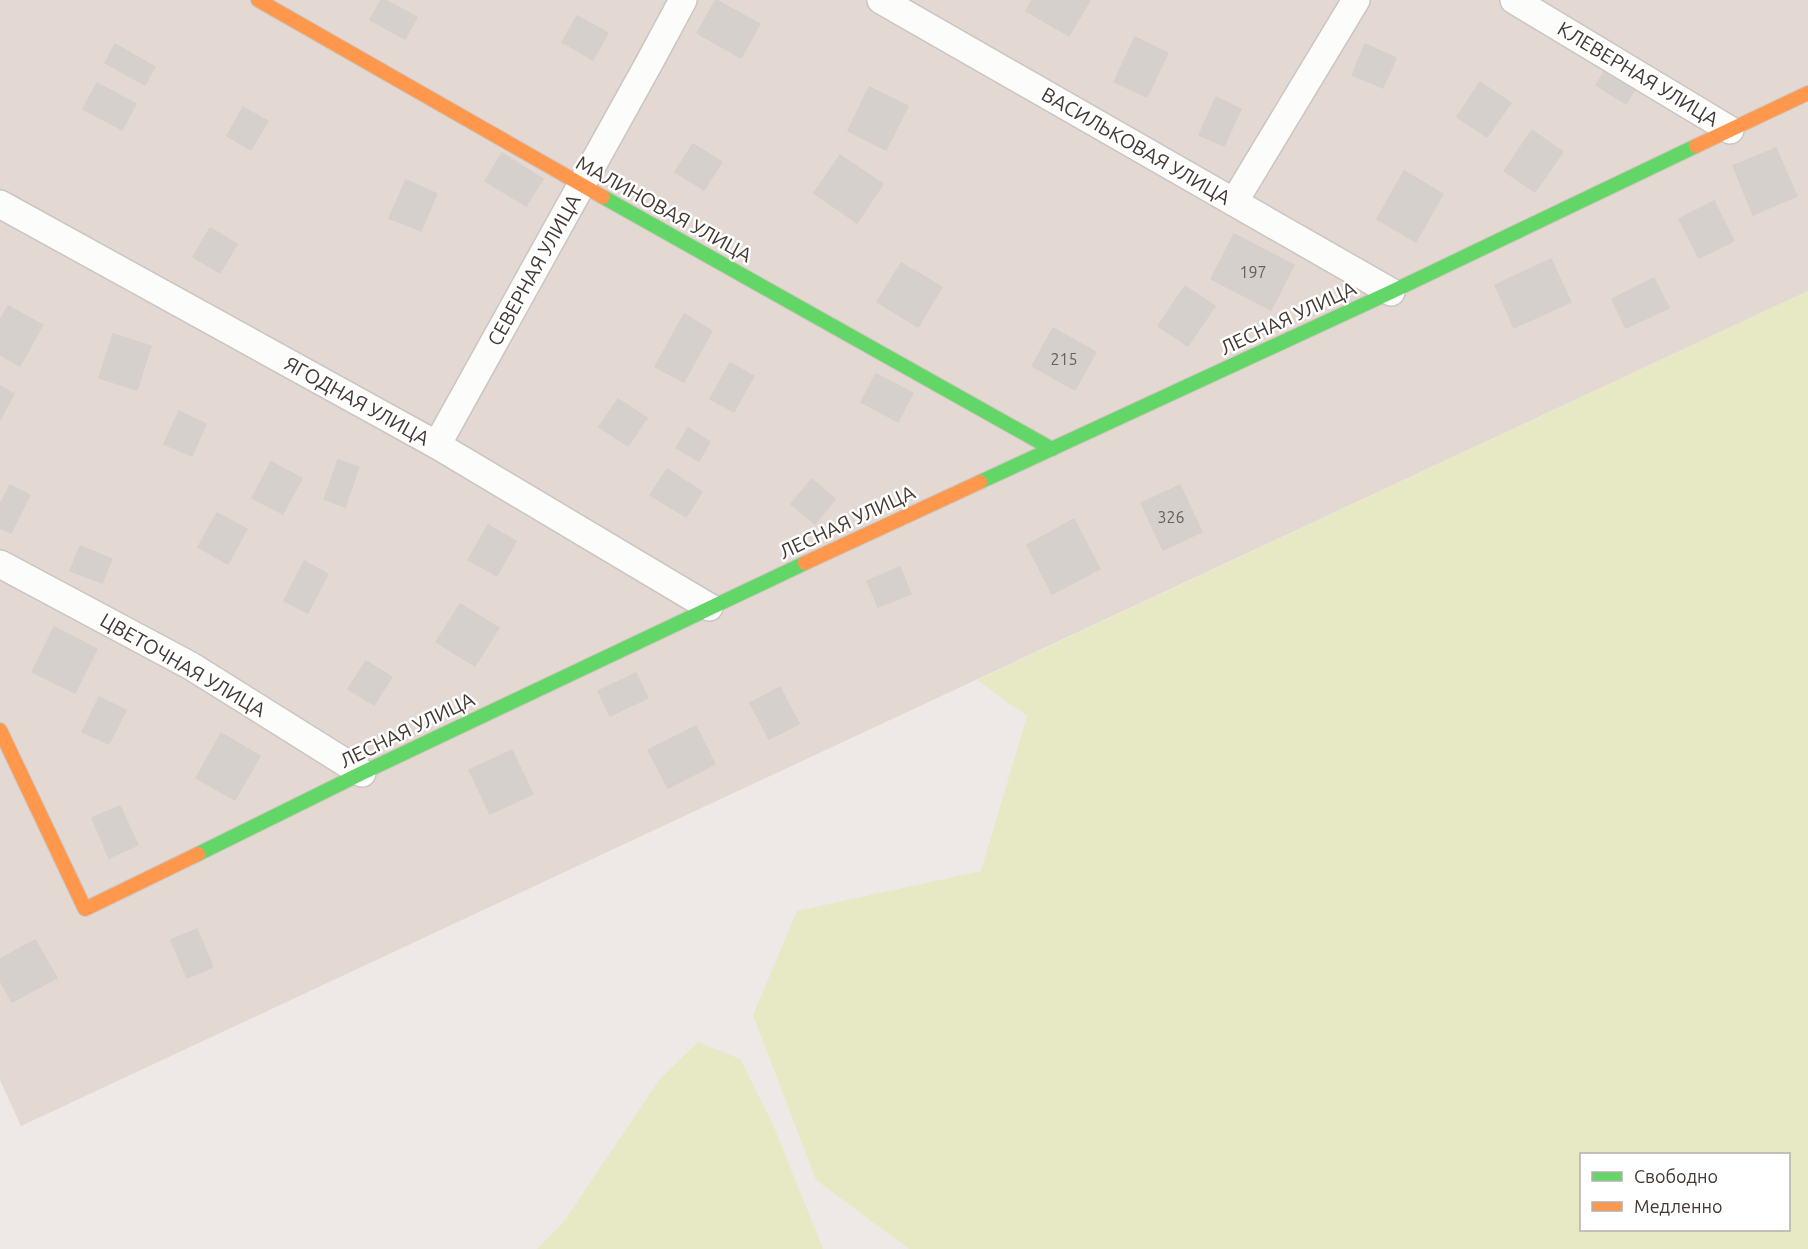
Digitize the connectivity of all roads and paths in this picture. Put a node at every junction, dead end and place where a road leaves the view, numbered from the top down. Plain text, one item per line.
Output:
1 (258, 0) edge
2 (683, 0) edge
3 (881, 0) edge
4 (1356, 0) edge
5 (1514, 0) edge
6 (1808, 93) edge
7 (1730, 130) junction
8 (581, 185) junction
9 (1234, 202) junction
10 (0, 204) edge
11 (1391, 292) junction
12 (437, 445) junction
13 (1052, 449) junction
14 (0, 564) edge
15 (709, 607) junction
16 (0, 730) edge
17 (362, 773) junction

1 - 8 street, МАЛИНОВАЯ УЛИЦА
2 - 8 street, СЕВЕРНАЯ УЛИЦА
3 - 9 street, ВАСИЛЬКОВАЯ УЛИЦА
4 - 9 street
5 - 7 street, КЛЕВЕРНАЯ УЛИЦА
6 - 7 street, ЛЕСНАЯ УЛИЦА
7 - 11 street, ЛЕСНАЯ УЛИЦА
8 - 12 street, СЕВЕРНАЯ УЛИЦА
8 - 13 street, МАЛИНОВАЯ УЛИЦА
9 - 11 street, ВАСИЛЬКОВАЯ УЛИЦА
10 - 12 street, ЯГОДНАЯ УЛИЦА
11 - 13 street, ЛЕСНАЯ УЛИЦА
12 - 15 street, ЯГОДНАЯ УЛИЦА
13 - 15 street, ЛЕСНАЯ УЛИЦА
14 - 17 street, ЦВЕТОЧНАЯ УЛИЦА
15 - 17 street, ЛЕСНАЯ УЛИЦА
16 - 17 street, ЛЕСНАЯ УЛИЦА

